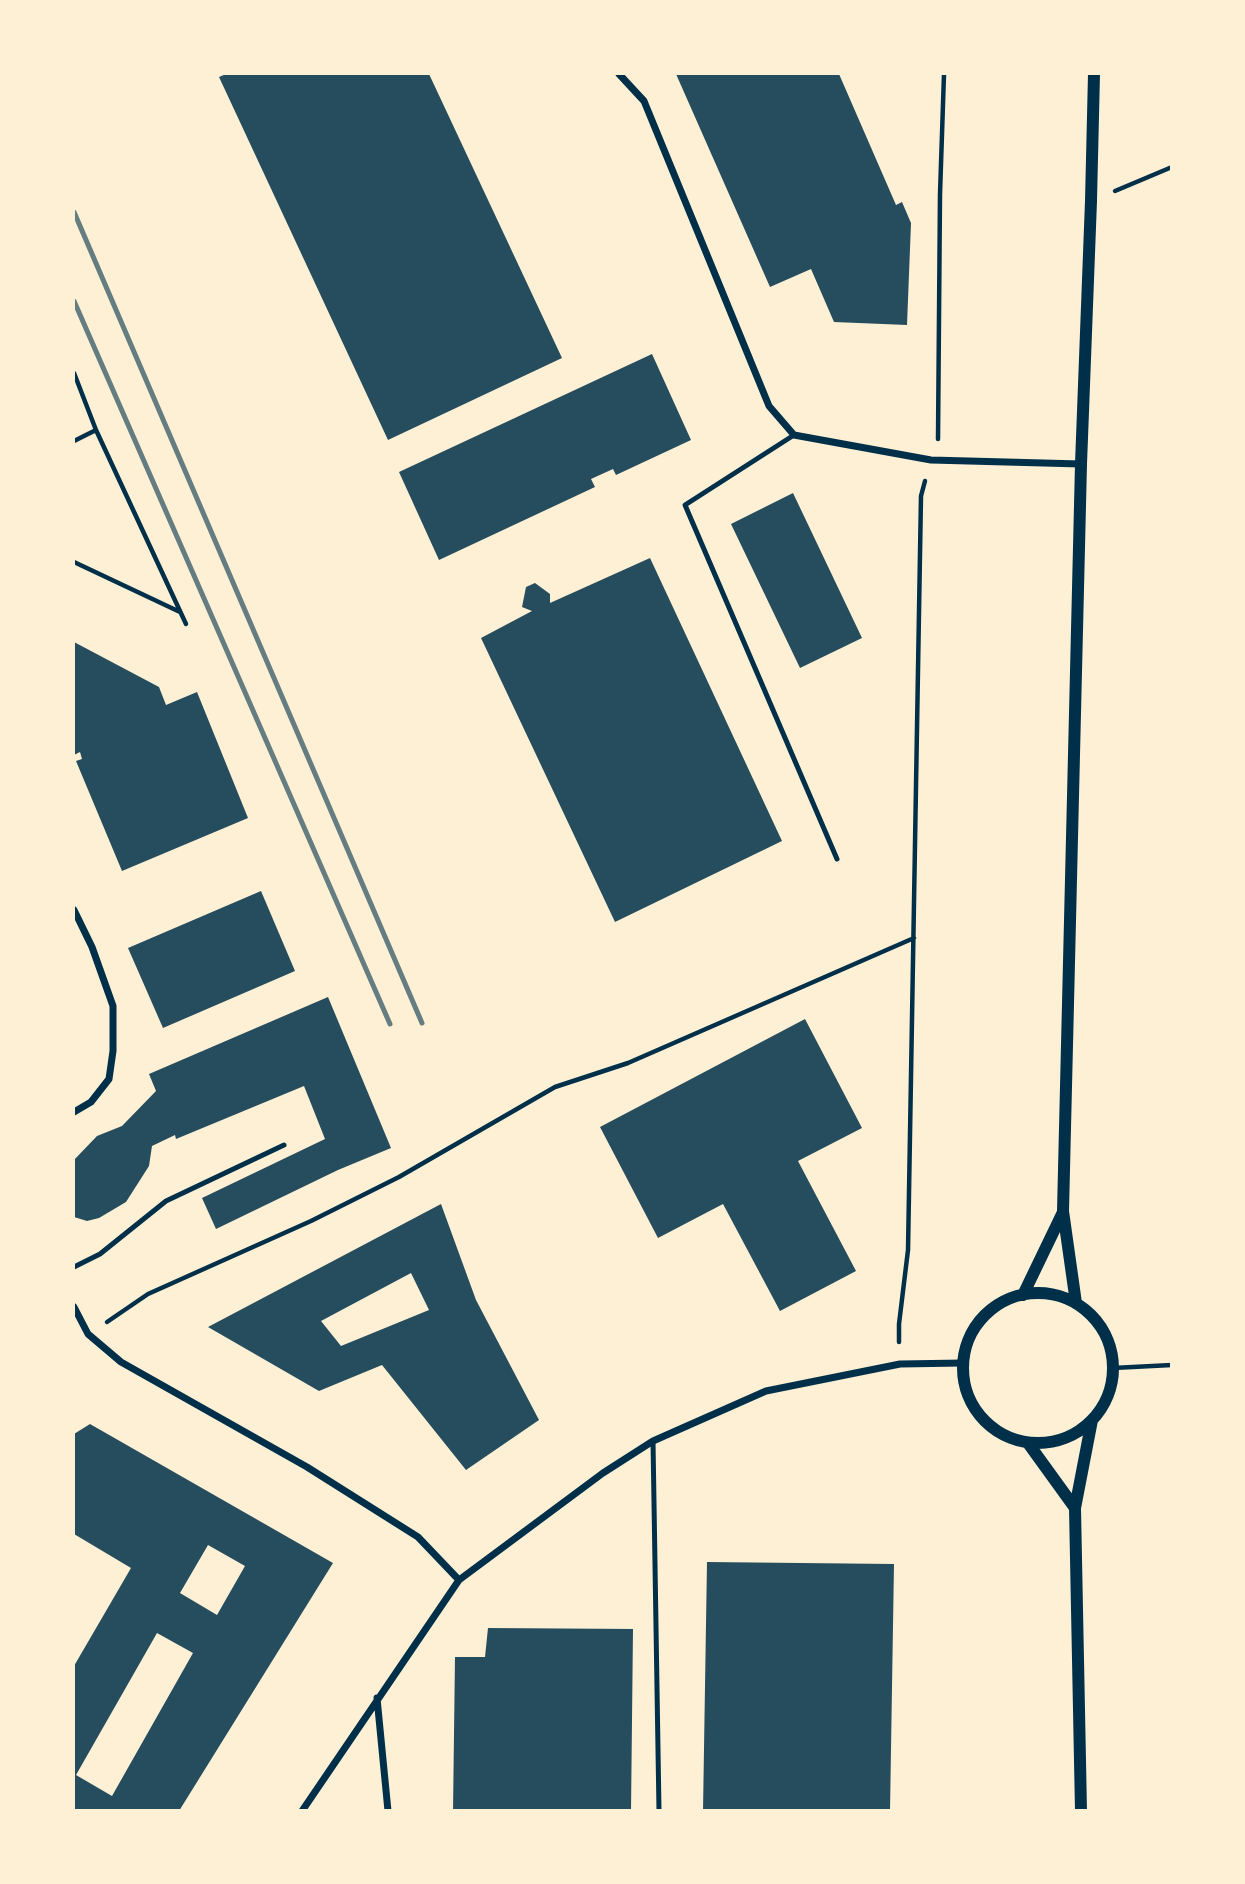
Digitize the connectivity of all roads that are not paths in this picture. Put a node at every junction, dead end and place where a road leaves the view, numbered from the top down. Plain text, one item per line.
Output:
1 (619, 74) edge
2 (1094, 74) edge
3 (794, 435) junction
4 (1081, 464) junction
5 (836, 859) dead end
6 (74, 910) edge
7 (74, 1112) edge
8 (284, 1145) dead end
9 (1063, 1211) junction
10 (74, 1267) edge
11 (1023, 1295) junction
12 (1076, 1303) junction
13 (74, 1307) edge
14 (963, 1363) junction
15 (1092, 1420) junction
16 (653, 1441) junction
17 (1028, 1443) junction
18 (1075, 1508) junction
19 (460, 1580) junction
20 (377, 1698) junction
21 (302, 1811) edge
22 (388, 1811) edge
23 (659, 1811) edge
24 (1082, 1811) edge

1 - 3 street
2 - 4 street
3 - 4 street
3 - 5 lane
4 - 9 street
6 - 7 street
8 - 10 lane
9 - 11 street
9 - 12 street
11 - 12 street
11 - 14 street
12 - 15 street
13 - 19 street
14 - 16 street
14 - 17 street
15 - 17 street
15 - 18 street
16 - 19 street
16 - 23 lane
17 - 18 street
18 - 24 street
19 - 20 street
20 - 21 street
20 - 22 street

